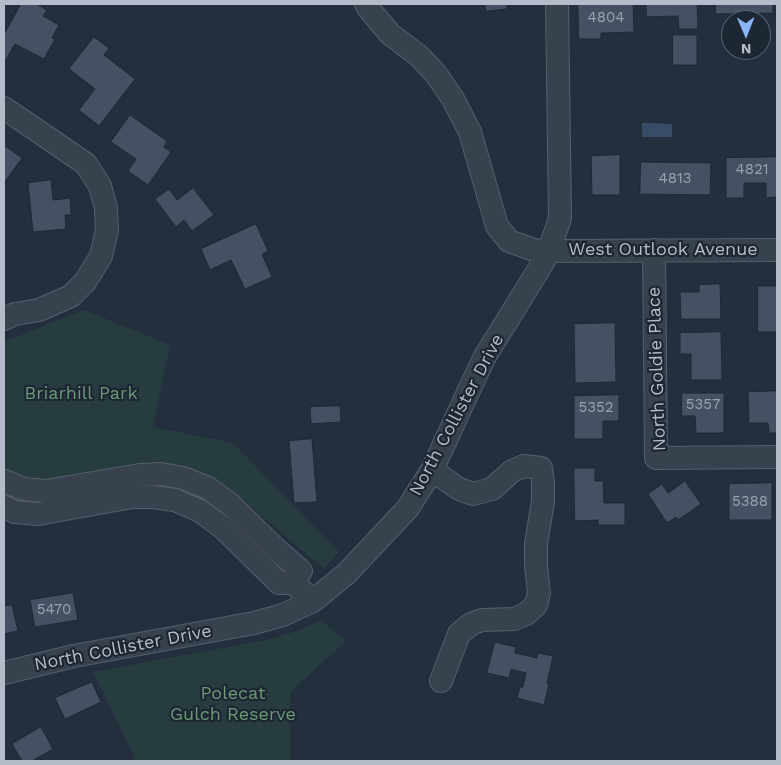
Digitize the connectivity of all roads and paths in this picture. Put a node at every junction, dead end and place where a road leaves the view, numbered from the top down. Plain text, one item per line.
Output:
1 (366, 4) edge
2 (557, 4) edge
3 (4, 108) edge
4 (654, 250) junction
5 (777, 250) edge
6 (549, 251) junction
7 (4, 319) edge
8 (777, 457) edge
9 (432, 470) junction
10 (4, 481) edge
11 (4, 507) edge
12 (293, 583) junction
13 (313, 601) junction
14 (4, 673) edge
15 (441, 681) dead end

1 - 6 street, West Outlook Avenue
2 - 6 street, North Collister Drive
3 - 7 street
4 - 5 street, West Outlook Avenue
4 - 6 street, West Outlook Avenue
4 - 8 street, North Goldie Place
6 - 9 street, North Collister Drive
9 - 13 street, North Collister Drive
9 - 15 street
10 - 12 street
11 - 12 street
12 - 13 street
13 - 14 street, North Collister Drive

